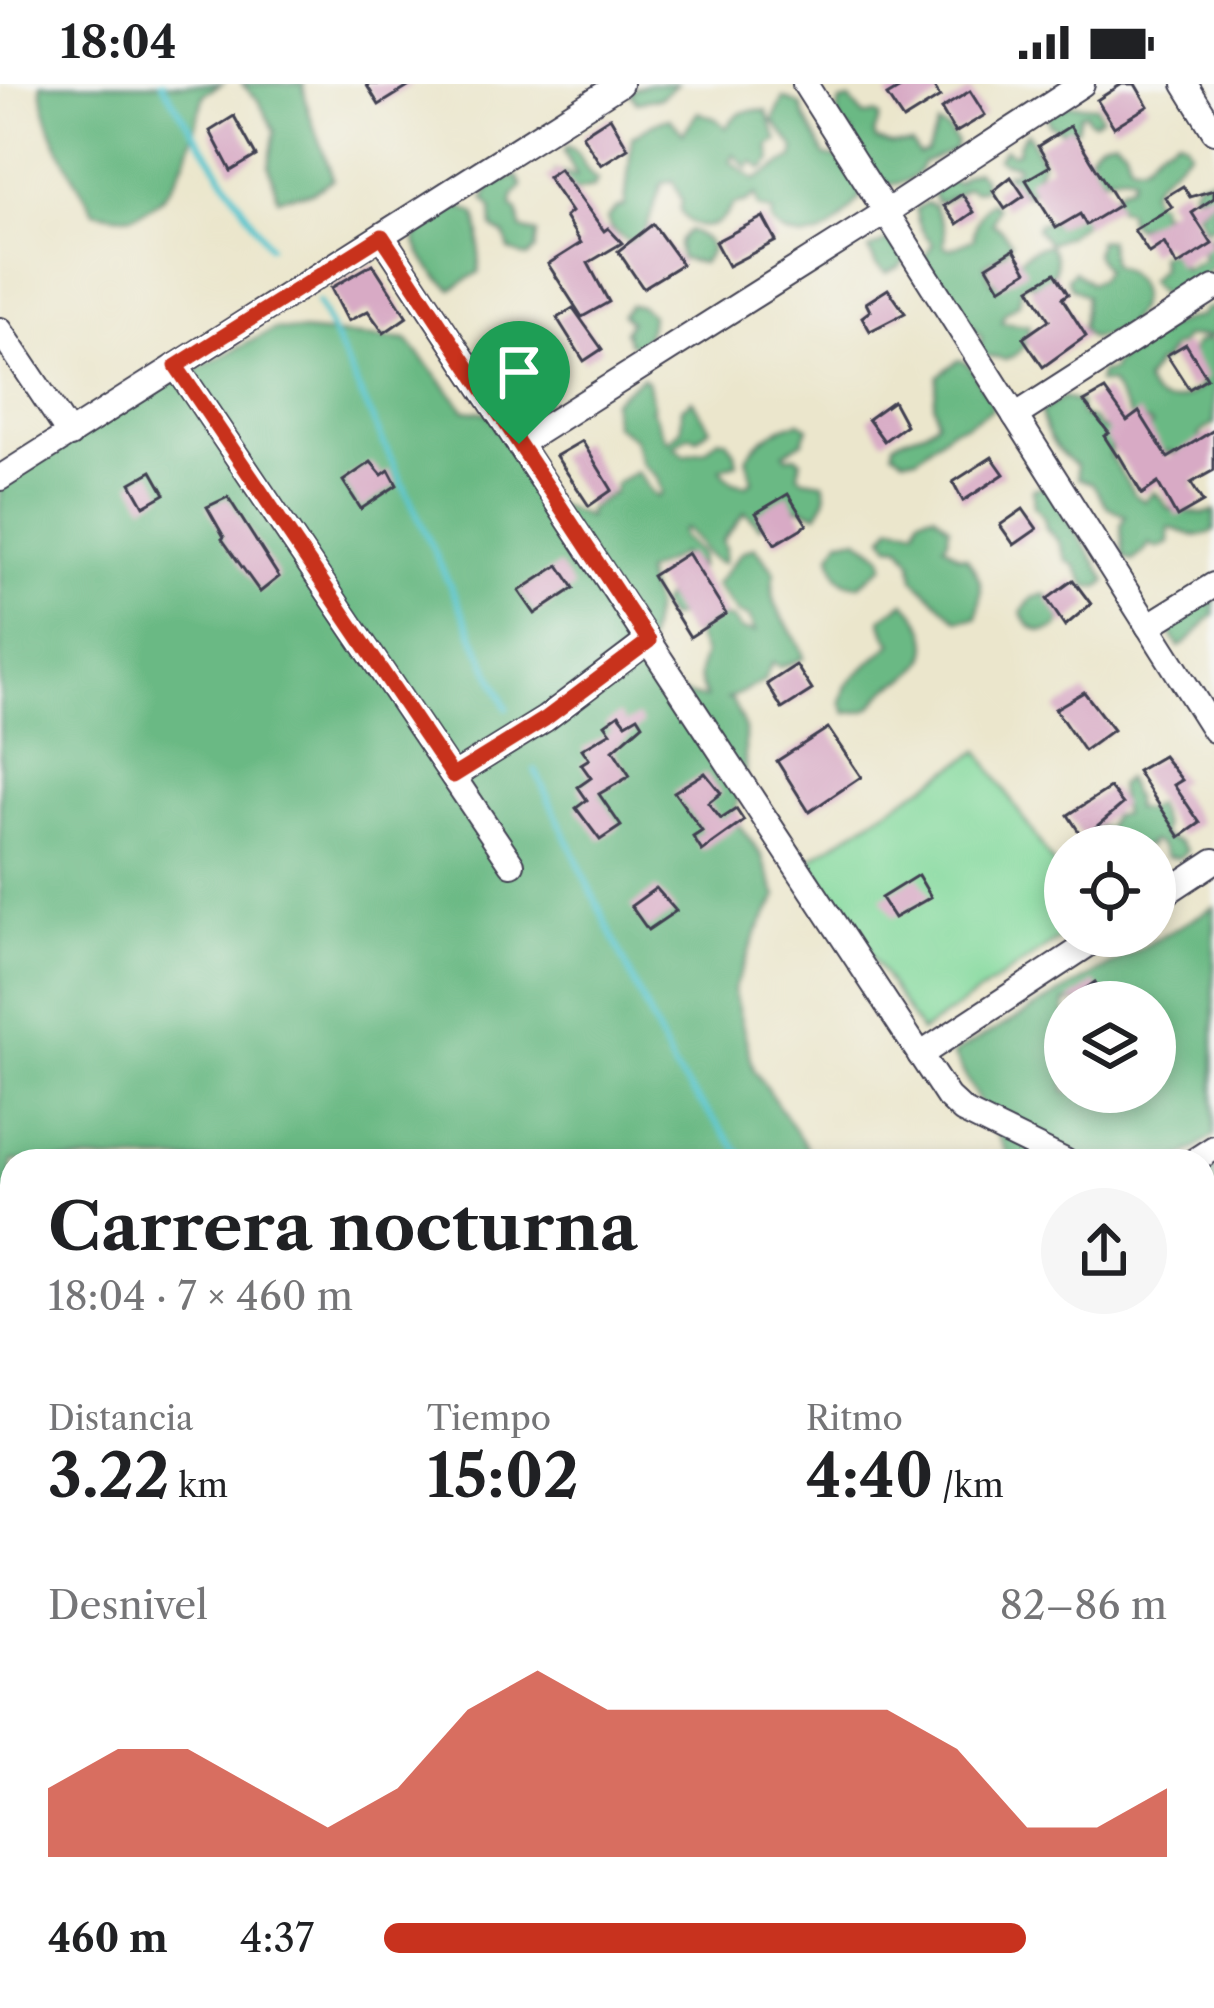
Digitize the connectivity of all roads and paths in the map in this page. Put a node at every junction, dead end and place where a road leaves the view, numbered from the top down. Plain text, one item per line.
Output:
1 (620, 84) edge
2 (805, 84) edge
3 (1082, 84) edge
4 (1185, 84) edge
5 (1214, 130) edge
6 (886, 212) junction
7 (382, 236) junction
8 (1214, 288) edge
9 (0, 330) edge
10 (176, 366) junction
11 (1015, 416) junction
12 (70, 435) junction
13 (519, 444) junction
14 (0, 478) edge
15 (1214, 584) edge
16 (1148, 626) junction
17 (649, 641) junction
18 (1214, 730) edge
19 (453, 776) junction
20 (1214, 861) edge
21 (512, 864) dead end
22 (1176, 886) edge
23 (1069, 957) edge
24 (920, 1055) junction
25 (1041, 1149) edge

1 - 7 street
2 - 6 street
3 - 6 street
4 - 5 street
6 - 11 street
6 - 13 street
7 - 10 street
7 - 13 street
8 - 11 street
9 - 12 street
10 - 12 street
10 - 19 street
11 - 16 street
12 - 14 street
13 - 17 street
15 - 16 street
16 - 18 street
17 - 19 street
17 - 24 street
19 - 21 street
20 - 22 street
23 - 24 street
24 - 25 street

